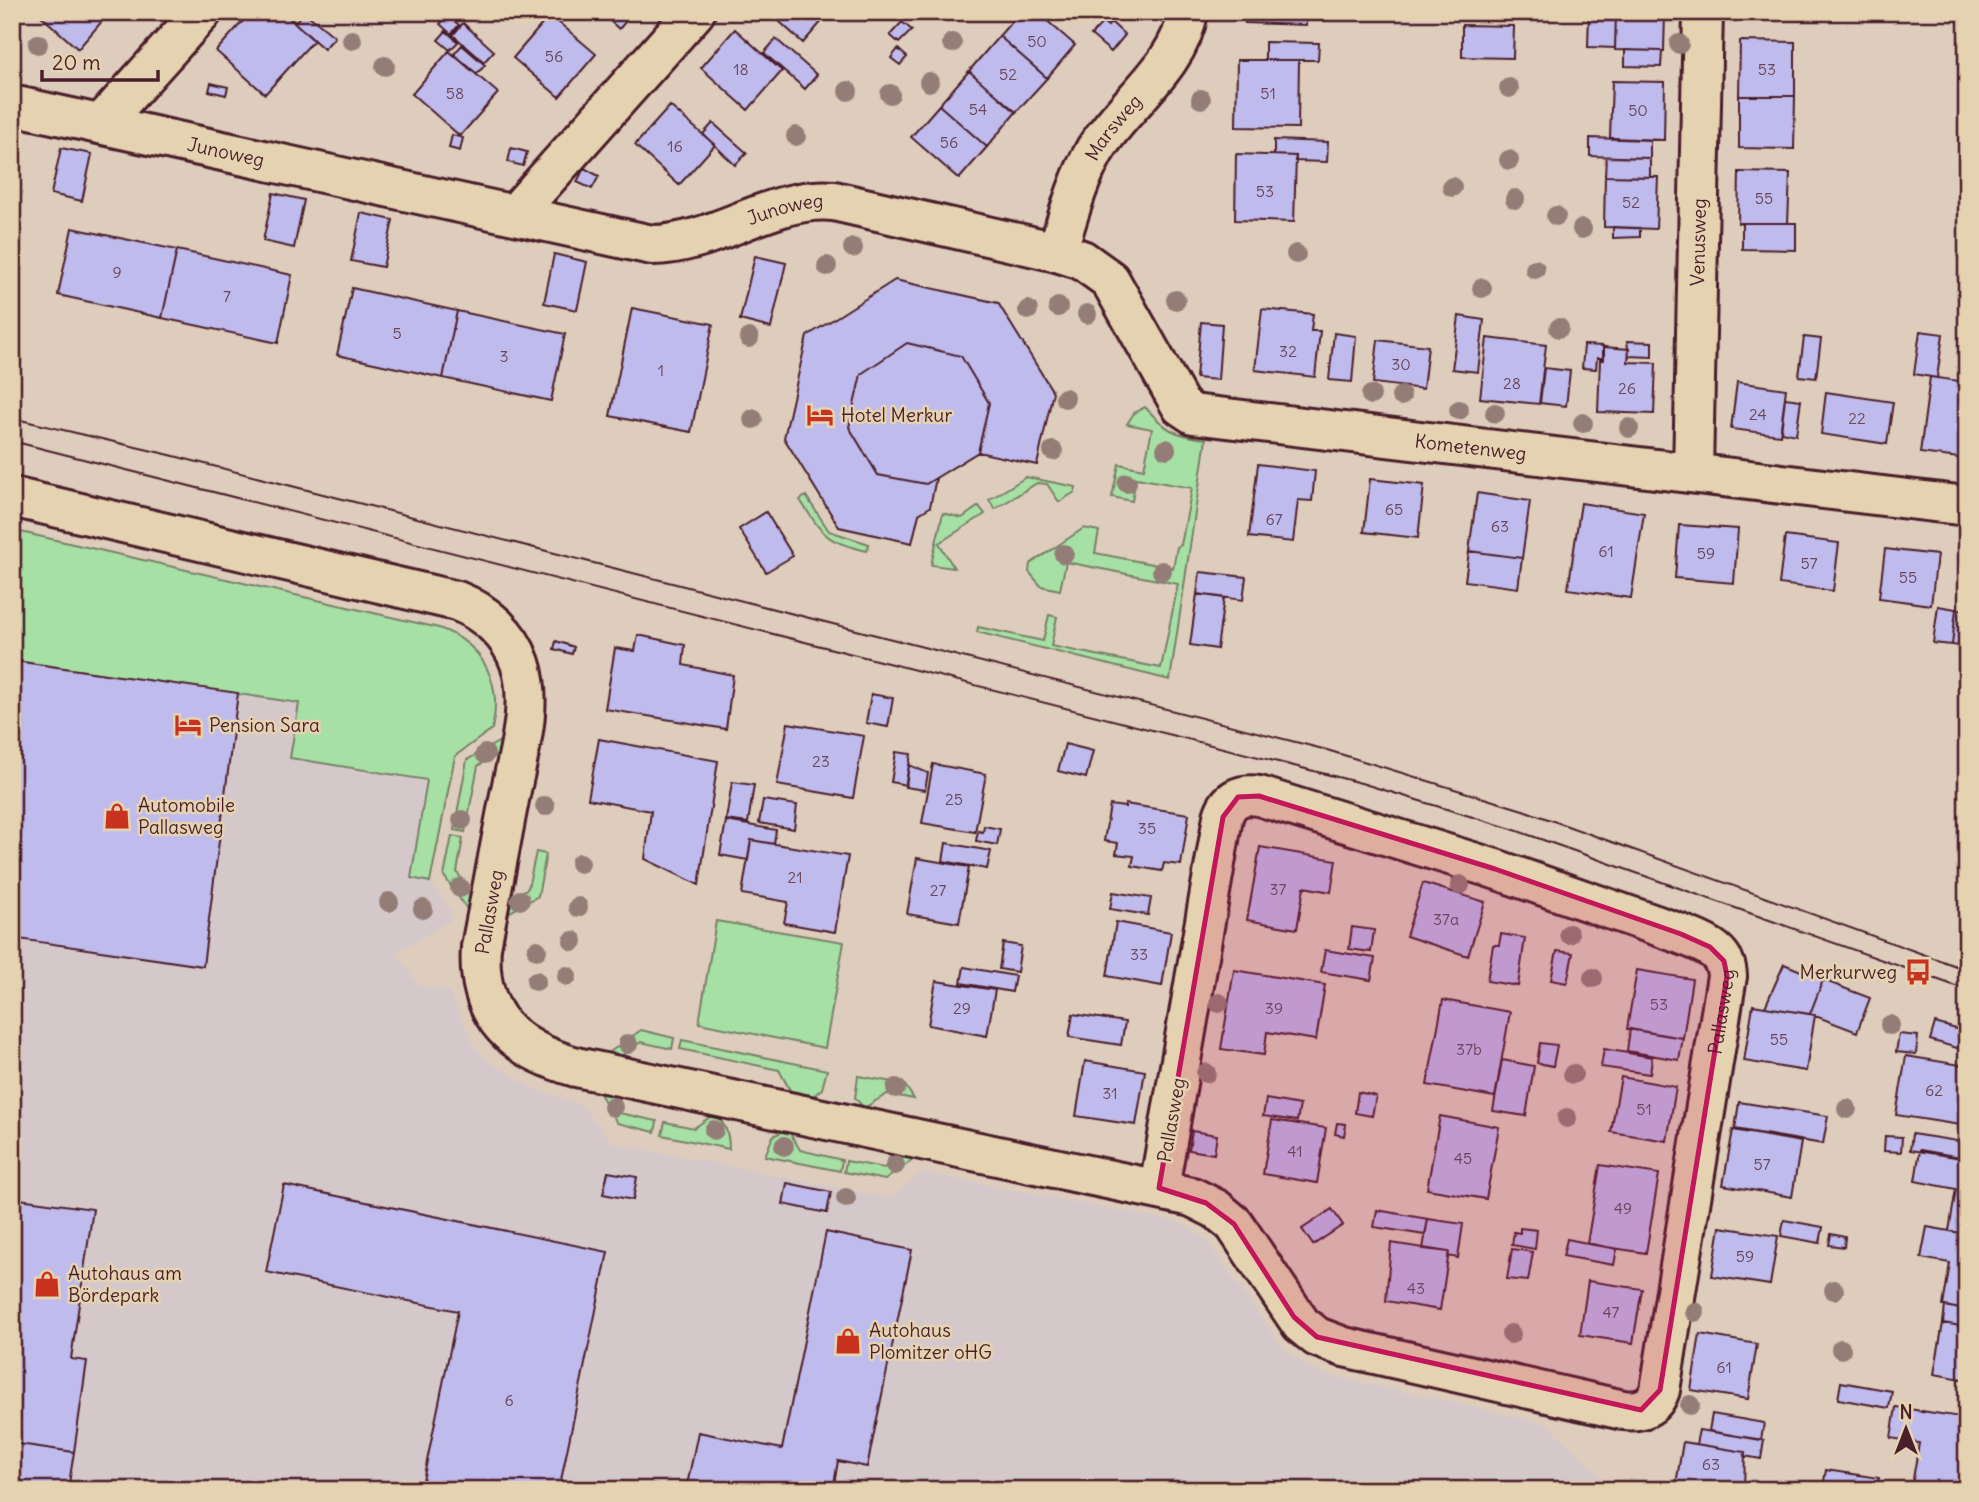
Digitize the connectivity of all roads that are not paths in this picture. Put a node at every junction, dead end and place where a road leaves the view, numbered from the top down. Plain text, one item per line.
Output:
1 (202, 12) edge
2 (695, 12) edge
3 (1188, 12) edge
4 (1703, 12) edge
5 (12, 105) edge
6 (102, 123) junction
7 (515, 214) junction
8 (1057, 252) junction
9 (1693, 471) junction
10 (12, 497) edge
11 (1967, 506) edge
12 (1159, 1188) junction

1 - 6 street
2 - 7 street
3 - 8 street, Marsweg
4 - 9 street, Venusweg
5 - 6 street, Junoweg
6 - 7 street, Junoweg
7 - 8 street, Junoweg
8 - 9 street, Kometenweg
9 - 11 street, Kometenweg
10 - 12 street, Pallasweg
12 - 12 street, Pallasweg

